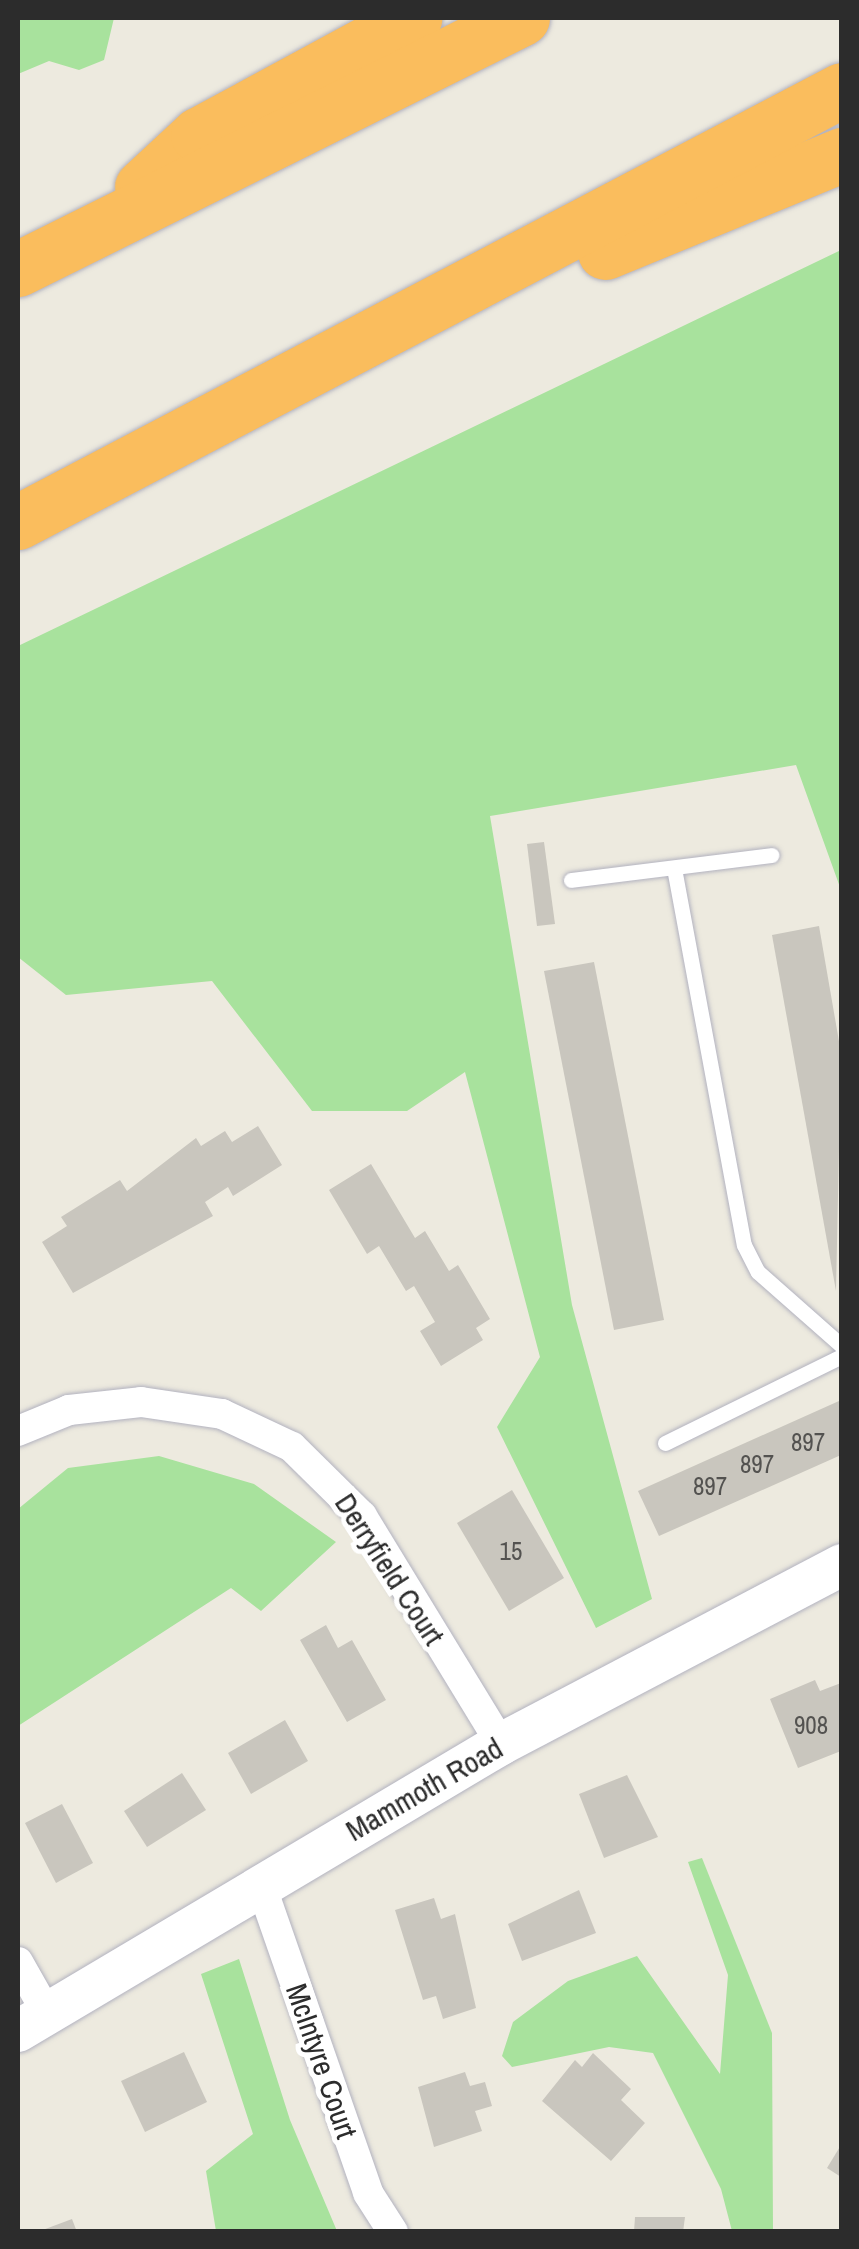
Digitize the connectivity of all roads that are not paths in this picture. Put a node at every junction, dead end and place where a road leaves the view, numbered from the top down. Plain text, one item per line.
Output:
1 (414, 18) edge
2 (522, 18) edge
3 (842, 90) edge
4 (842, 155) edge
5 (97, 230) junction
6 (18, 269) edge
7 (325, 368) junction
8 (18, 522) edge
9 (770, 856) dead end
10 (674, 868) junction
11 (571, 880) dead end
12 (842, 1346) edge
13 (842, 1356) edge
14 (18, 1431) edge
15 (665, 1443) dead end
16 (842, 1565) edge
17 (501, 1744) junction
18 (260, 1884) junction
19 (18, 1962) edge
20 (32, 2022) edge
21 (394, 2232) edge

1 - 5 highway
2 - 5 highway
3 - 7 highway
4 - 7 highway
5 - 6 highway
7 - 8 highway
9 - 10 lane
10 - 11 lane
10 - 12 lane
13 - 15 lane
14 - 17 street, Derryfield Court
16 - 17 main road, Mammoth Road
17 - 18 main road, Mammoth Road
18 - 20 main road, Mammoth Road
18 - 21 street, McIntyre Court
19 - 20 street

